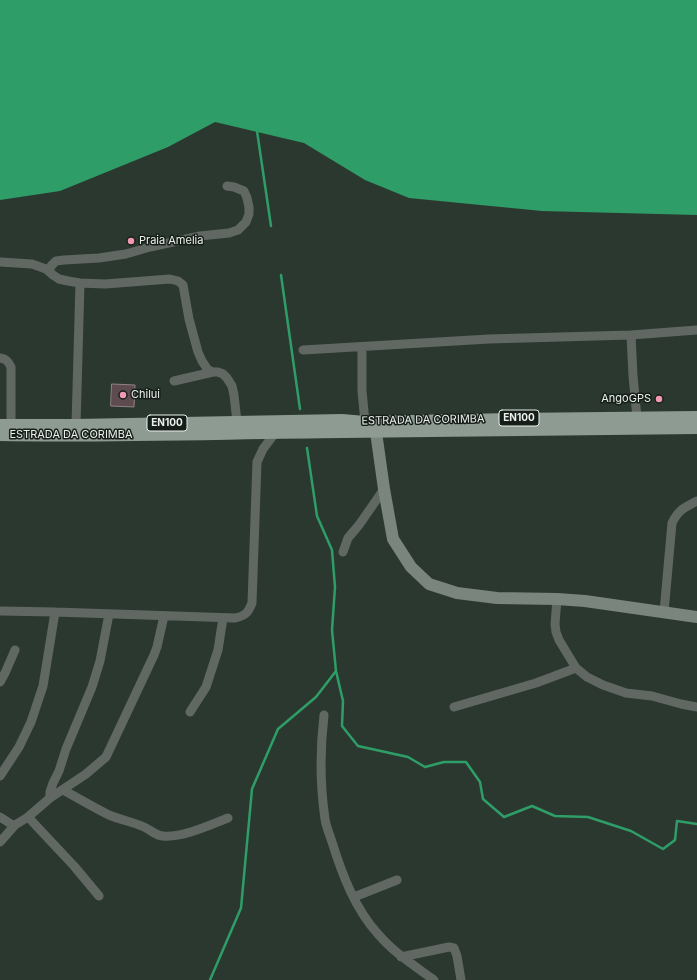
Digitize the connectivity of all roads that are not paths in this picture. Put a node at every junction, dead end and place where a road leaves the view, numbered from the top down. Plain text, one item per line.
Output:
1 (226, 186) dead end
2 (0, 262) edge
3 (49, 271) junction
4 (80, 283) junction
5 (697, 330) edge
6 (631, 335) junction
7 (362, 347) junction
8 (303, 350) dead end
9 (0, 358) edge
10 (213, 372) junction
11 (174, 381) dead end
12 (697, 417) edge
13 (637, 418) junction
14 (237, 422) junction
15 (365, 422) junction
16 (337, 424) junction
17 (6, 425) edge
18 (76, 425) junction
19 (697, 428) edge
20 (376, 432) junction
21 (275, 433) junction
22 (0, 435) edge
23 (384, 488) junction
24 (697, 501) edge
25 (343, 552) dead end
26 (557, 599) junction
27 (0, 611) edge
28 (55, 612) junction
29 (664, 612) junction
30 (109, 614) junction
31 (164, 616) junction
32 (697, 616) edge
33 (223, 618) junction
34 (15, 650) dead end
35 (576, 668) junction
36 (0, 682) edge
37 (454, 707) dead end
38 (697, 707) edge
39 (190, 712) dead end
40 (324, 715) dead end
41 (0, 776) edge
42 (63, 790) junction
43 (50, 798) junction
44 (0, 817) edge
45 (28, 817) junction
46 (228, 818) dead end
47 (15, 825) junction
48 (0, 842) edge
49 (397, 880) dead end
50 (99, 896) dead end
51 (354, 897) junction
52 (401, 957) junction
53 (434, 980) edge
54 (461, 980) edge

1 - 3 street
2 - 3 street
3 - 4 street
4 - 10 street
4 - 18 street
5 - 6 street
6 - 7 street
6 - 13 street
7 - 8 street
7 - 15 street
9 - 17 street
10 - 11 street
10 - 14 street
12 - 13 main road, ESTRADA DA CORIMBA / EN100
13 - 15 main road, ESTRADA DA CORIMBA / EN100
14 - 16 main road, ESTRADA DA CORIMBA / EN100
14 - 18 main road, ESTRADA DA CORIMBA / EN100
15 - 16 main road, ESTRADA DA CORIMBA / EN100
16 - 20 main road, EN100
16 - 21 main road, ESTRADA DA CORIMBA / EN100
17 - 18 main road, ESTRADA DA CORIMBA / EN100
19 - 20 main road, ESTRADA DA CORIMBA / EN100
20 - 23 street
21 - 22 main road, ESTRADA DA CORIMBA / EN100
21 - 33 street
23 - 25 street
23 - 26 street
24 - 29 street
26 - 29 street
26 - 35 street
27 - 28 street
28 - 30 street
28 - 41 street
29 - 32 street
30 - 31 street
30 - 43 street
31 - 33 street
31 - 42 street
33 - 39 street
34 - 36 street
35 - 37 street
35 - 38 street
40 - 51 street
42 - 43 street
42 - 46 street
43 - 45 street
44 - 47 street
45 - 47 street
45 - 50 street
47 - 48 street
49 - 51 street
51 - 52 street
52 - 53 street
52 - 54 street

